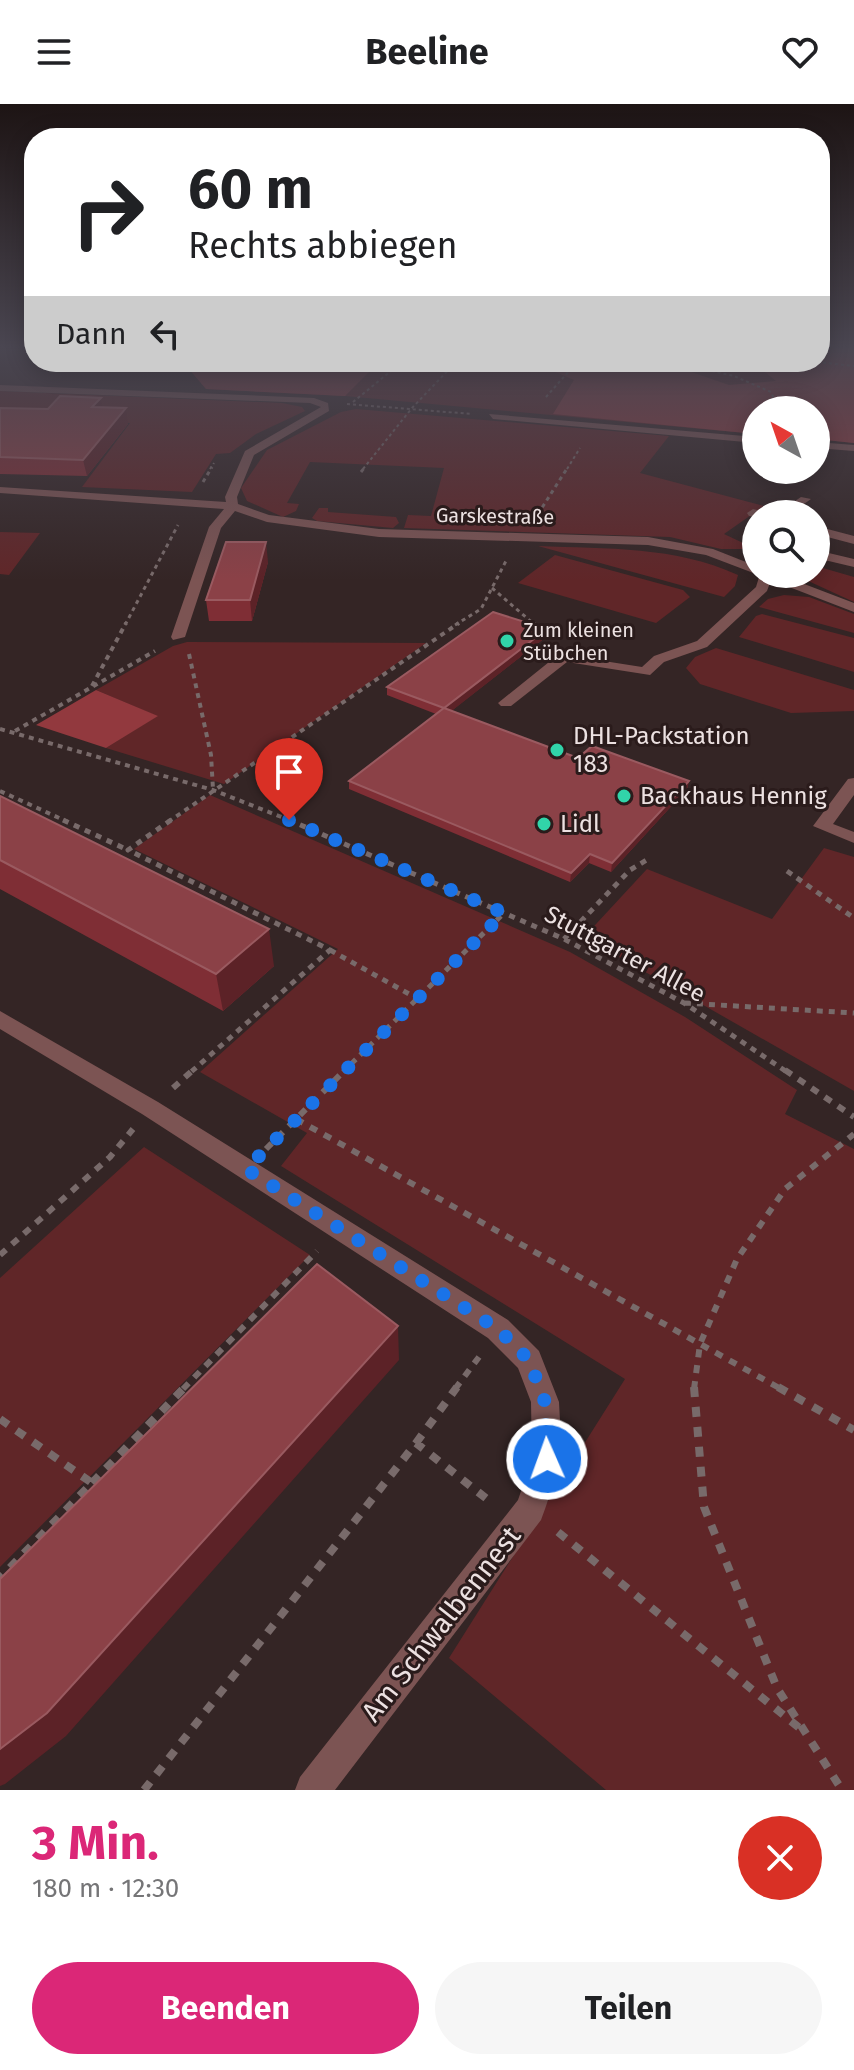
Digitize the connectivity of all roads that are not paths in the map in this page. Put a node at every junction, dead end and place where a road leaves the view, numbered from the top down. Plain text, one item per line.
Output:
1 (298, 424) edge
2 (588, 424) edge
3 (742, 439) edge
4 (830, 446) edge
5 (854, 448) edge
6 (0, 490) edge
7 (233, 506) junction
8 (830, 534) edge
9 (854, 542) edge
10 (830, 546) edge
11 (830, 557) edge
12 (742, 562) edge
13 (738, 563) junction
14 (854, 563) edge
15 (742, 565) edge
16 (762, 588) edge
17 (802, 588) edge
18 (854, 608) edge
19 (178, 637) road end
20 (506, 703) dead end
21 (854, 783) edge
22 (854, 838) edge
23 (0, 1019) edge
24 (313, 1790) edge

1 - 7 street
2 - 3 street
4 - 5 street
6 - 7 street, Garskestraße
7 - 13 street, Garskestraße
7 - 19 street
8 - 9 street
9 - 10 street
11 - 14 street
12 - 13 street, Garskestraße
13 - 15 street
16 - 20 street
17 - 18 street
21 - 22 street
23 - 24 street, Am Schwalbennest

